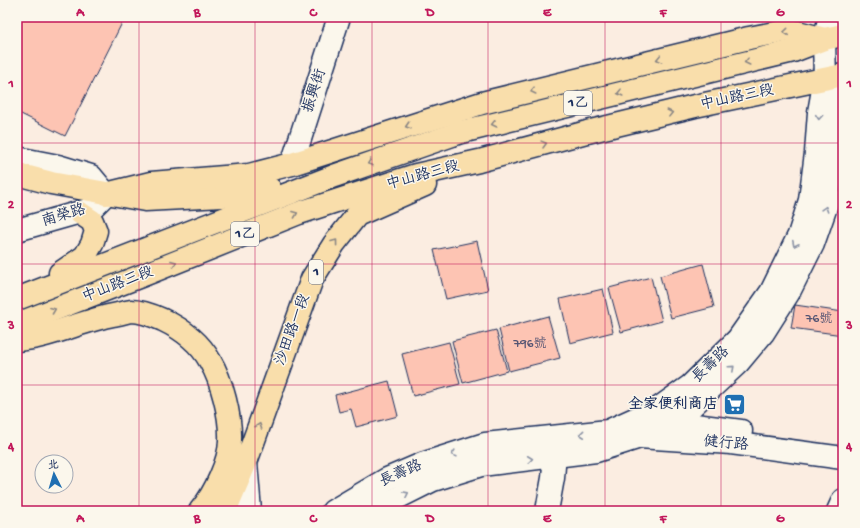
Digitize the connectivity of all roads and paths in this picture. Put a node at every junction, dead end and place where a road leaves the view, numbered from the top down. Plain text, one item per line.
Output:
1 (339, 17) edge
2 (830, 17) edge
3 (834, 37) edge
4 (834, 77) edge
5 (17, 158) edge
6 (479, 161) junction
7 (292, 164) junction
8 (17, 174) edge
9 (334, 176) junction
10 (106, 194) junction
11 (80, 213) junction
12 (17, 230) edge
13 (23, 297) edge
14 (17, 324) edge
15 (17, 340) edge
16 (17, 344) edge
17 (712, 386) junction
18 (668, 422) junction
19 (639, 427) junction
20 (714, 427) junction
21 (843, 444) edge
22 (556, 446) junction
23 (843, 458) edge
24 (246, 462) junction
25 (843, 500) edge
26 (194, 511) edge
27 (200, 511) edge
28 (222, 511) edge
29 (250, 511) edge
30 (333, 511) edge
31 (371, 511) edge
32 (547, 511) edge
33 (838, 511) edge

1 - 7 street, 振興街
2 - 3 street
3 - 4 street, 長壽路
3 -> 7 main road
3 -> 9 main road, 中山路三段 / 1乙
6 -> 4 main road, 中山路三段 / 1乙
17 -> 4 street, 長壽路
4 -> 19 street, 長壽路
5 - 10 street
14 -> 6 main road, 中山路三段 / 1乙
24 -> 6 main road, 沙田路一段 / 1
7 - 10 main road
8 - 10 main road
9 - 10 main road
9 - 13 main road, 中山路三段 / 1乙
10 - 11 street, 南榮路
11 - 12 street, 南榮路
11 - 13 main road
15 - 27 main road
16 - 26 street
17 - 18 street, 長壽路
17 - 20 street
18 - 19 street, 健行路
18 - 20 street, 健行路
19 -> 22 street, 長壽路
19 - 22 street, 長壽路
19 - 23 street, 健行路
20 - 21 street, 健行路
22 -> 30 street, 長壽路
31 -> 22 street, 長壽路
22 - 32 street
24 - 28 main road, 沙田路一段 / 1
24 - 29 street
25 - 33 street

